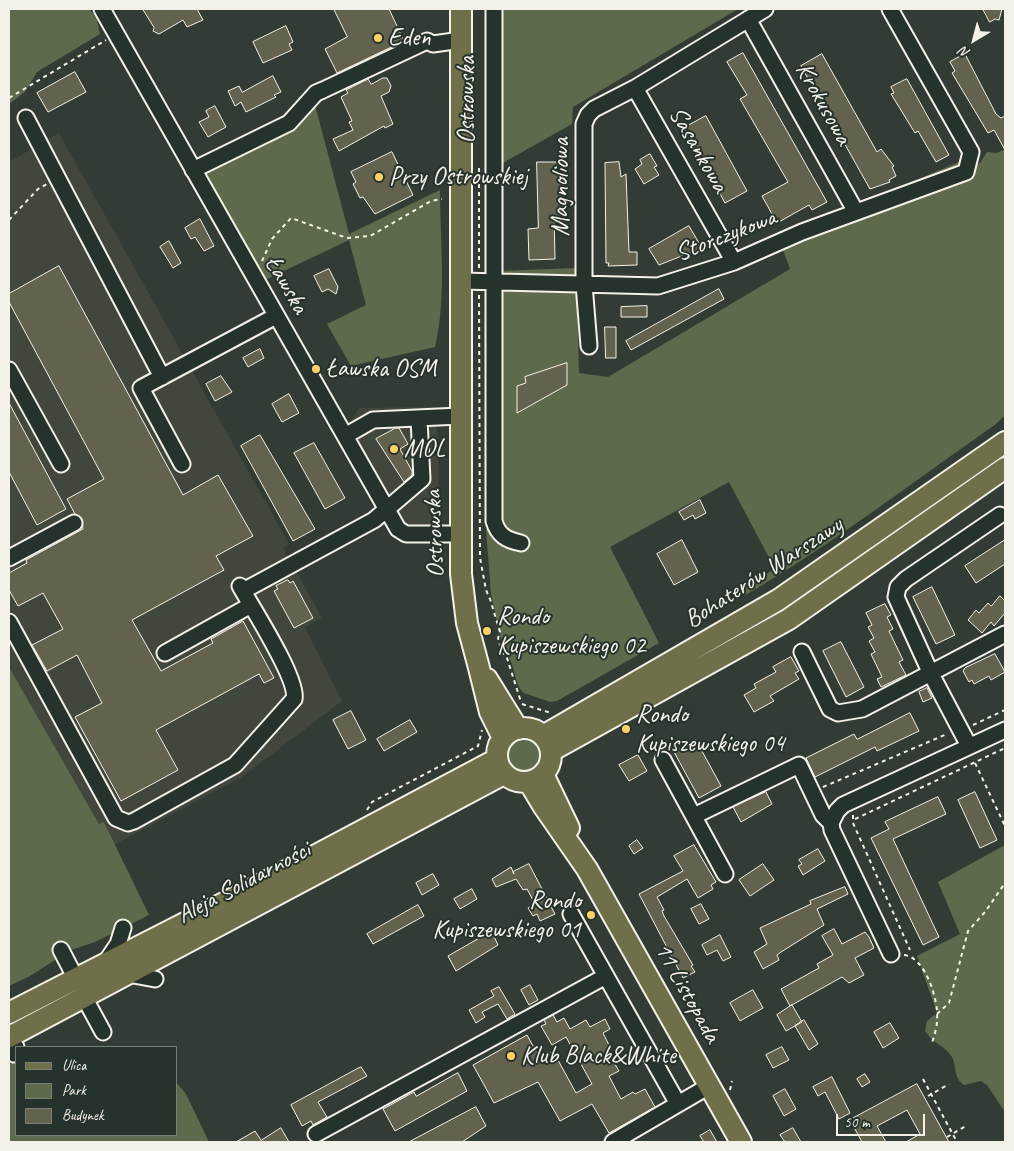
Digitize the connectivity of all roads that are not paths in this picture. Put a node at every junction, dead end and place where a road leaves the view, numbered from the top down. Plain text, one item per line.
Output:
1 (102, 9) edge
2 (461, 9) edge
3 (494, 9) edge
4 (765, 9) edge
5 (890, 9) edge
6 (748, 19) junction
7 (461, 40) junction
8 (635, 88) junction
9 (26, 118) dead end
10 (193, 170) junction
11 (856, 212) junction
12 (734, 262) junction
13 (461, 281) junction
14 (493, 282) junction
15 (584, 284) junction
16 (276, 316) junction
17 (589, 346) dead end
18 (9, 370) edge
19 (162, 377) junction
20 (460, 416) junction
21 (419, 419) junction
22 (345, 436) junction
23 (1005, 442) edge
24 (61, 464) dead end
25 (182, 464) dead end
26 (1005, 468) edge
27 (387, 511) junction
28 (1000, 515) dead end
29 (74, 523) dead end
30 (460, 534) junction
31 (520, 543) dead end
32 (9, 558) edge
33 (251, 605) junction
34 (9, 622) edge
35 (1005, 634) edge
36 (802, 652) dead end
37 (165, 653) dead end
38 (931, 674) junction
39 (1005, 730) edge
40 (510, 733) junction
41 (547, 743) junction
42 (969, 746) junction
43 (663, 760) dead end
44 (500, 767) junction
45 (536, 778) junction
46 (694, 816) junction
47 (831, 822) junction
48 (724, 874) dead end
49 (571, 914) dead end
50 (123, 928) dead end
51 (60, 950) dead end
52 (891, 954) road end
53 (106, 962) junction
54 (128, 974) junction
55 (606, 976) junction
56 (75, 978) junction
57 (156, 979) dead end
58 (84, 998) junction
59 (12, 1010) edge
60 (103, 1032) dead end
61 (14, 1046) edge
62 (710, 1086) junction
63 (678, 1104) junction
64 (316, 1134) dead end
65 (613, 1142) edge
66 (741, 1142) edge

1 - 10 street, Ławska
2 - 7 main road, Ostrowska
3 - 14 street, Ostrowska
4 - 6 street, Magnoliowa
5 - 11 street, Storczykowa
6 - 8 street, Magnoliowa
6 - 11 street, Krokusowa
7 - 10 street
7 - 13 main road, Ostrowska
8 - 12 street, Sasankowa
8 - 15 street, Magnoliowa
9 - 19 street
10 - 16 street, Ławska
11 - 12 street, Storczykowa
12 - 15 street, Storczykowa
13 - 14 street
13 - 20 main road, Ostrowska
14 - 15 street, Storczykowa
14 - 31 street, Ostrowska
15 - 17 street, Magnoliowa
16 - 19 street
16 - 22 street, Ławska
18 - 24 street
19 - 25 street
20 - 21 street
20 - 30 main road, Ostrowska
21 - 22 street
21 - 27 street
22 - 27 street, Ławska
23 - 41 main road, Bohaterów Warszawy
26 - 41 main road, Bohaterów Warszawy
27 - 30 street, Ławska
27 - 33 street
28 - 38 street
29 - 32 street
30 - 40 main road, Ostrowska
33 - 34 street
33 - 37 street
35 - 38 street
36 - 38 street
38 - 42 street
39 - 42 street
40 - 41 main road
40 - 44 main road
41 - 45 main road
42 - 47 street
43 - 46 street
44 - 45 main road
44 - 53 main road, Aleja Solidarności
44 - 54 main road, Aleja Solidarności
45 - 62 main road, 11 Listopada
46 - 47 street
46 - 48 street
47 - 52 street
49 - 55 street
50 - 53 street
51 - 56 street
53 - 56 main road, Aleja Solidarności
54 - 57 street
54 - 58 main road, Aleja Solidarności
55 - 63 street
55 - 64 street
56 - 59 main road, Aleja Solidarności
58 - 60 street
58 - 61 main road, Aleja Solidarności
62 - 63 street
62 - 66 main road, 11 Listopada
63 - 65 street

